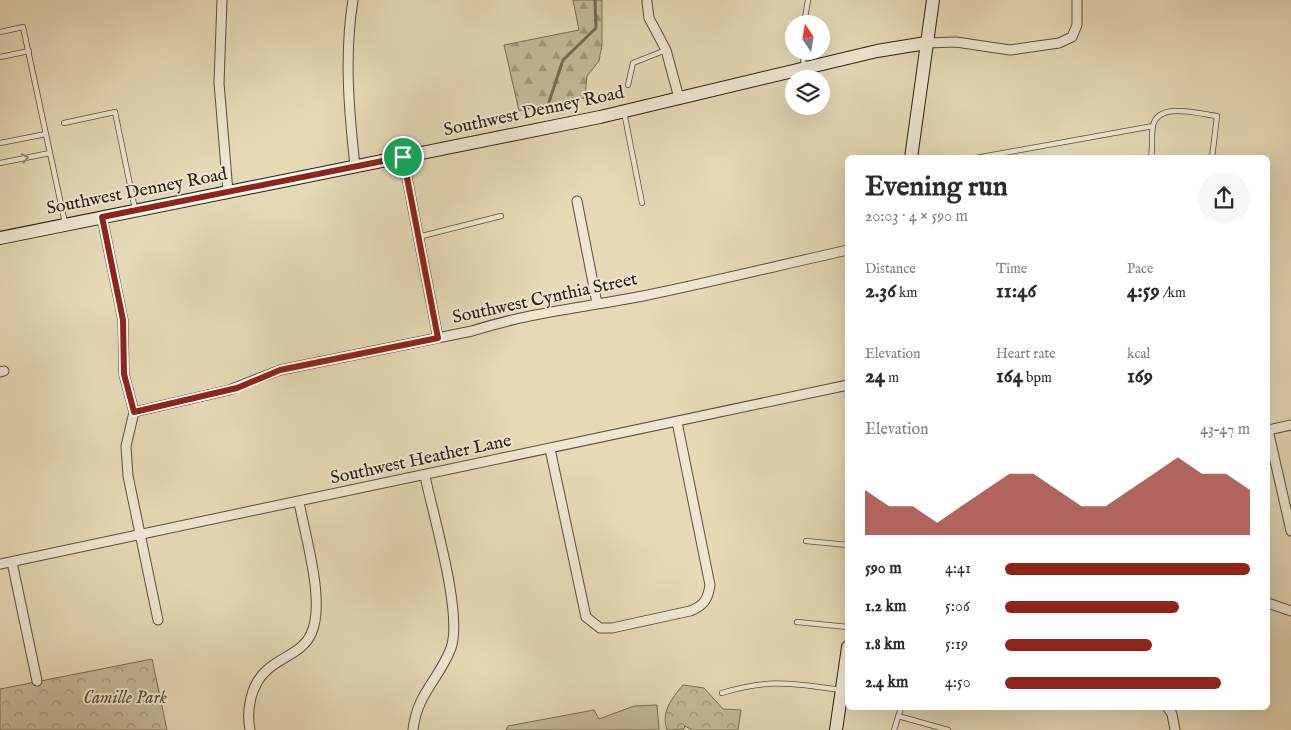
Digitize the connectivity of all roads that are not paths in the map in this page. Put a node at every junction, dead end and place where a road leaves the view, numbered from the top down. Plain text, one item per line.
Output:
1 (222, 0) edge
2 (353, 0) edge
3 (808, 0) edge
4 (933, 0) edge
5 (1077, 0) edge
6 (648, 1) edge
7 (806, 15) edge
8 (0, 32) edge
9 (926, 43) junction
10 (666, 50) junction
11 (29, 51) junction
12 (0, 57) edge
13 (803, 60) edge
14 (804, 67) junction
15 (628, 85) dead end
16 (679, 98) junction
17 (624, 111) junction
18 (64, 123) dead end
19 (1153, 126) junction
20 (46, 134) junction
21 (0, 143) edge
22 (50, 153) junction
23 (911, 155) edge
24 (993, 155) edge
25 (1152, 155) edge
26 (1212, 155) edge
27 (403, 157) junction
28 (0, 163) edge
29 (355, 166) junction
30 (228, 192) junction
31 (577, 201) dead end
32 (642, 203) dead end
33 (136, 210) junction
34 (502, 216) dead end
35 (102, 217) junction
36 (65, 224) junction
37 (0, 238) edge
38 (418, 238) junction
39 (845, 251) edge
40 (597, 303) junction
41 (438, 338) junction
42 (845, 386) edge
43 (134, 412) junction
44 (677, 422) junction
45 (1291, 425) edge
46 (1270, 430) edge
47 (1270, 439) edge
48 (550, 449) junction
49 (425, 476) junction
50 (299, 502) junction
51 (1291, 531) edge
52 (140, 536) junction
53 (806, 541) dead end
54 (845, 546) edge
55 (12, 562) junction
56 (0, 564) edge
57 (1270, 604) edge
58 (1291, 612) edge
59 (158, 620) dead end
60 (797, 622) dead end
61 (845, 627) edge
62 (845, 668) edge
63 (37, 681) dead end
64 (842, 690) junction
65 (722, 693) dead end
66 (900, 710) edge
67 (1169, 710) edge
68 (898, 716) junction
69 (250, 730) edge
70 (413, 730) edge
71 (836, 730) edge
72 (894, 730) edge
73 (948, 730) edge
74 (1175, 730) edge

1 - 30 street
2 - 29 street
3 - 7 lane
4 - 9 street
5 - 9 street
6 - 10 street
8 - 11 lane
9 - 14 street, Southwest Denney Road
9 - 23 street
10 - 15 lane
10 - 16 street
11 - 12 lane
11 - 20 lane
13 - 14 lane
14 - 16 street, Southwest Denney Road
16 - 17 street, Southwest Denney Road
17 - 27 street, Southwest Denney Road
17 - 32 lane
18 - 33 lane
19 - 24 lane
19 - 25 lane
19 - 26 lane
20 - 21 lane
20 - 22 lane
28 -> 22 lane
22 - 36 lane
27 - 29 street, Southwest Denney Road
27 - 38 street
29 - 30 street, Southwest Denney Road
30 - 33 street, Southwest Denney Road
31 - 40 street
33 - 35 street, Southwest Denney Road
34 - 38 lane
35 - 36 street, Southwest Denney Road
35 - 43 street
36 - 37 street, Southwest Denney Road
38 - 41 street
39 - 40 street, Southwest Cynthia Street
40 - 41 street, Southwest Cynthia Street
41 - 43 street, Southwest Cynthia Street
42 - 44 street, Southwest Heather Lane
43 - 52 street
44 - 48 street, Southwest Heather Lane
44 - 48 street
45 - 46 street
47 - 51 street
48 - 49 street, Southwest Heather Lane
49 - 50 street, Southwest Heather Lane
49 - 70 street
50 - 52 street, Southwest Heather Lane
50 - 69 street
52 - 55 street, Southwest Heather Lane
52 - 59 street
53 - 54 lane
55 - 56 street, Southwest Heather Lane
55 - 63 street
57 - 58 street
60 - 61 lane
62 - 64 street
64 - 65 lane
64 - 71 street
66 - 68 lane
67 - 74 street
68 - 72 lane
68 - 73 lane

